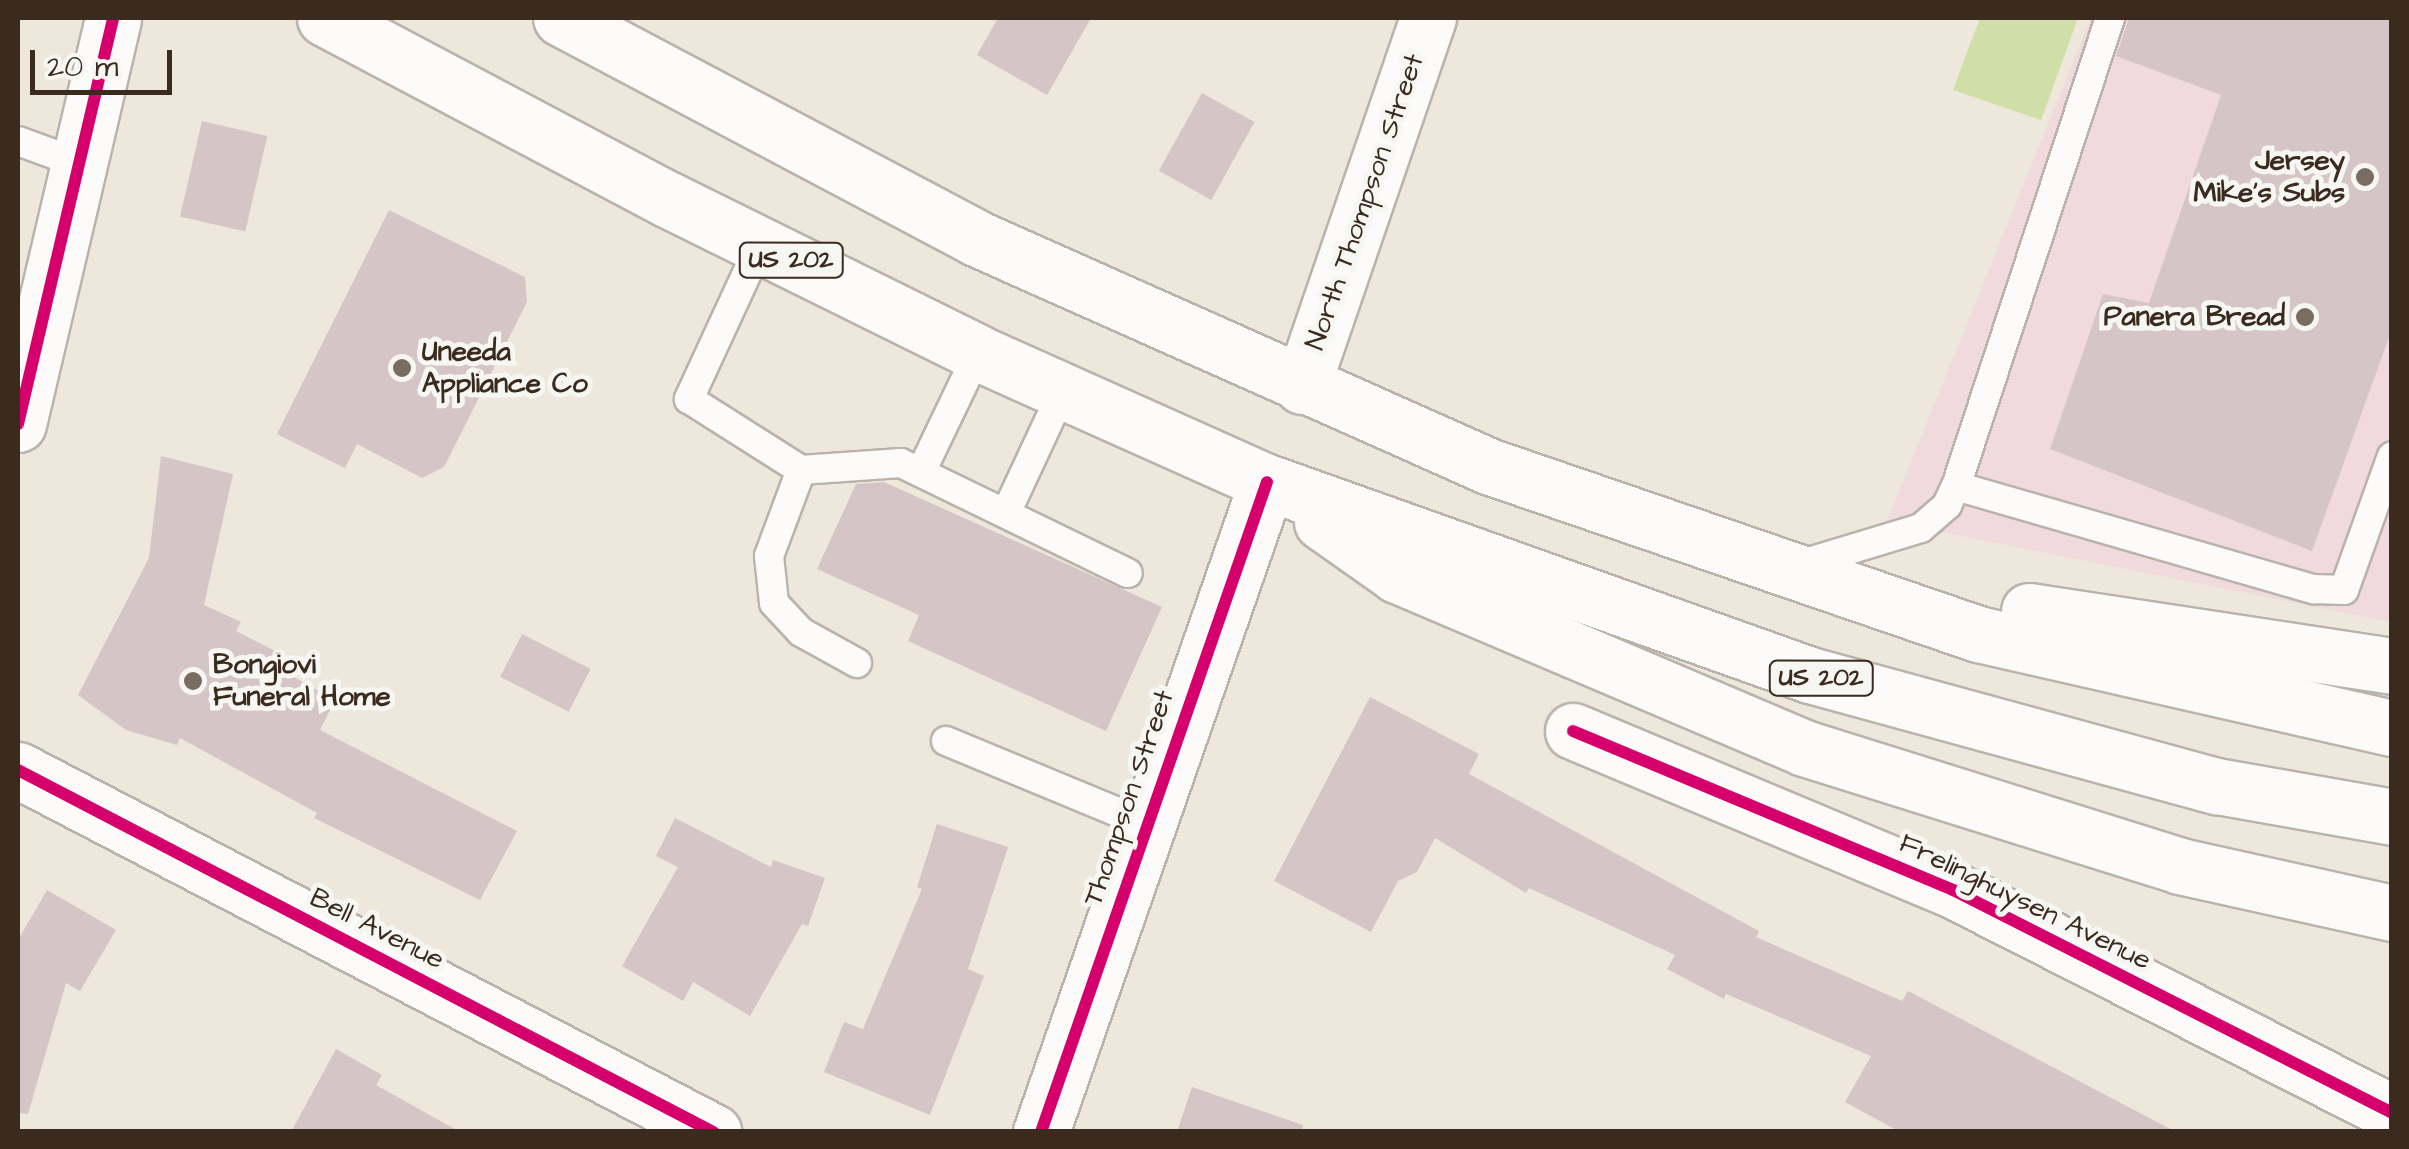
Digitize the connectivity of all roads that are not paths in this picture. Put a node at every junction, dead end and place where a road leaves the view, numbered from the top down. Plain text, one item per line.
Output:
1 (113, 18) edge
2 (325, 18) edge
3 (561, 18) edge
4 (1428, 18) edge
5 (2110, 18) edge
6 (18, 141) edge
7 (78, 163) junction
8 (760, 245) junction
9 (978, 352) junction
10 (1302, 386) junction
11 (1063, 391) junction
12 (18, 424) edge
13 (2392, 456) edge
14 (801, 470) junction
15 (921, 472) junction
16 (1267, 482) junction
17 (1956, 486) junction
18 (1006, 513) junction
19 (1694, 540) junction
20 (1795, 566) junction
21 (1128, 573) dead end
22 (857, 662) dead end
23 (2392, 666) edge
24 (2392, 728) edge
25 (1572, 730) dead end
26 (946, 741) dead end
27 (18, 770) edge
28 (2392, 818) edge
29 (1144, 823) junction
30 (2392, 913) edge
31 (2385, 1118) edge
32 (714, 1132) edge
33 (1041, 1132) edge

1 - 7 main road
2 - 8 main road, US 202
3 - 10 main road
4 - 10 main road, North Thompson Street
5 - 17 lane
6 - 7 lane
7 - 12 main road
8 - 9 main road, US 202
8 - 14 lane
9 - 11 main road, US 202
9 - 15 lane
10 - 19 main road
11 - 16 main road, US 202
11 - 18 lane
13 - 17 lane
14 - 15 lane
14 - 22 lane
15 - 18 lane
16 - 28 main road, US 202
16 - 29 main road, Thompson Street
16 - 30 main road
17 - 20 lane
18 - 21 lane
19 - 20 main road
19 - 24 main road
20 - 23 main road
25 - 31 main road, Frelinghuysen Avenue
26 - 29 lane
27 - 32 main road, Bell Avenue
29 - 33 main road, Thompson Street

